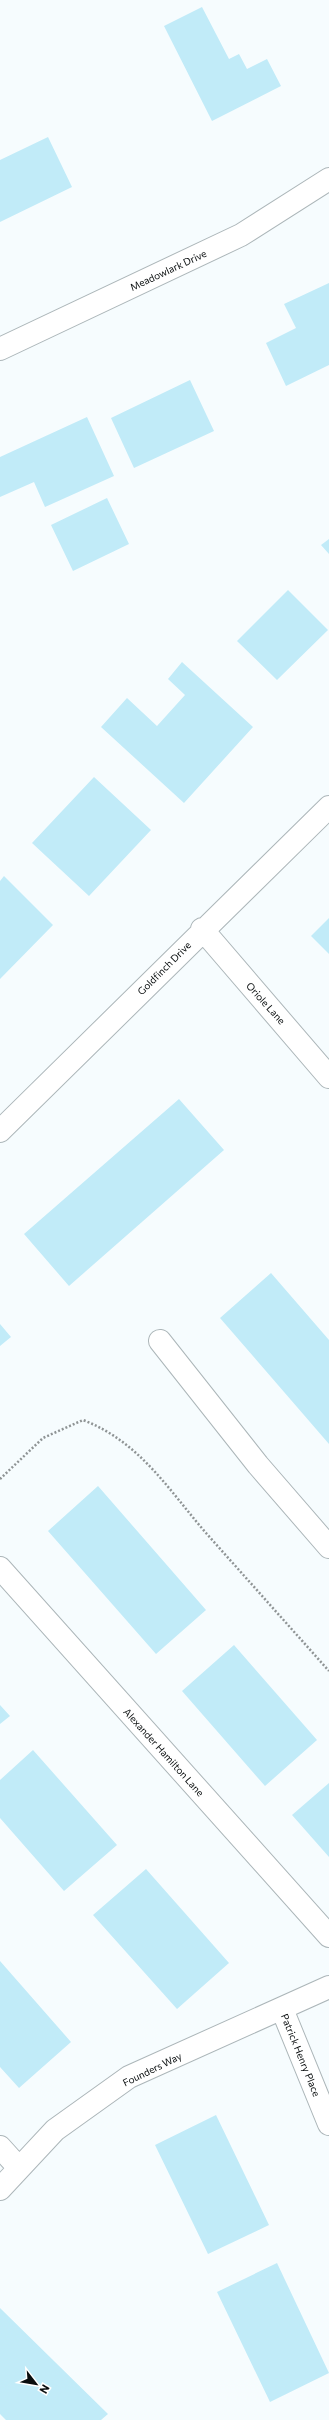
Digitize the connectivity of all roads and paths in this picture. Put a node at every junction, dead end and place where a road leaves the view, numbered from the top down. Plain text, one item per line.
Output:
1 (329, 179) edge
2 (0, 350) edge
3 (329, 807) edge
4 (202, 929) junction
5 (329, 1077) edge
6 (0, 1131) edge
7 (160, 1341) dead end
8 (0, 1480) edge
9 (329, 1547) edge
10 (0, 1568) edge
11 (329, 1671) edge
12 (329, 1936) edge
13 (329, 1987) edge
14 (282, 2009) junction
15 (329, 2124) edge
16 (0, 2147) edge
17 (19, 2168) junction
18 (0, 2189) edge

1 - 2 street, Meadowlark Drive
3 - 4 street, Goldfinch Drive
4 - 5 street, Oriole Lane
4 - 6 street, Goldfinch Drive
7 - 9 street
8 - 11 path
10 - 12 street, Alexander Hamilton Lane
13 - 14 street, Founders Way
14 - 15 street, Patrick Henry Place
14 - 17 street, Founders Way
16 - 17 street
17 - 18 street, Founders Way

